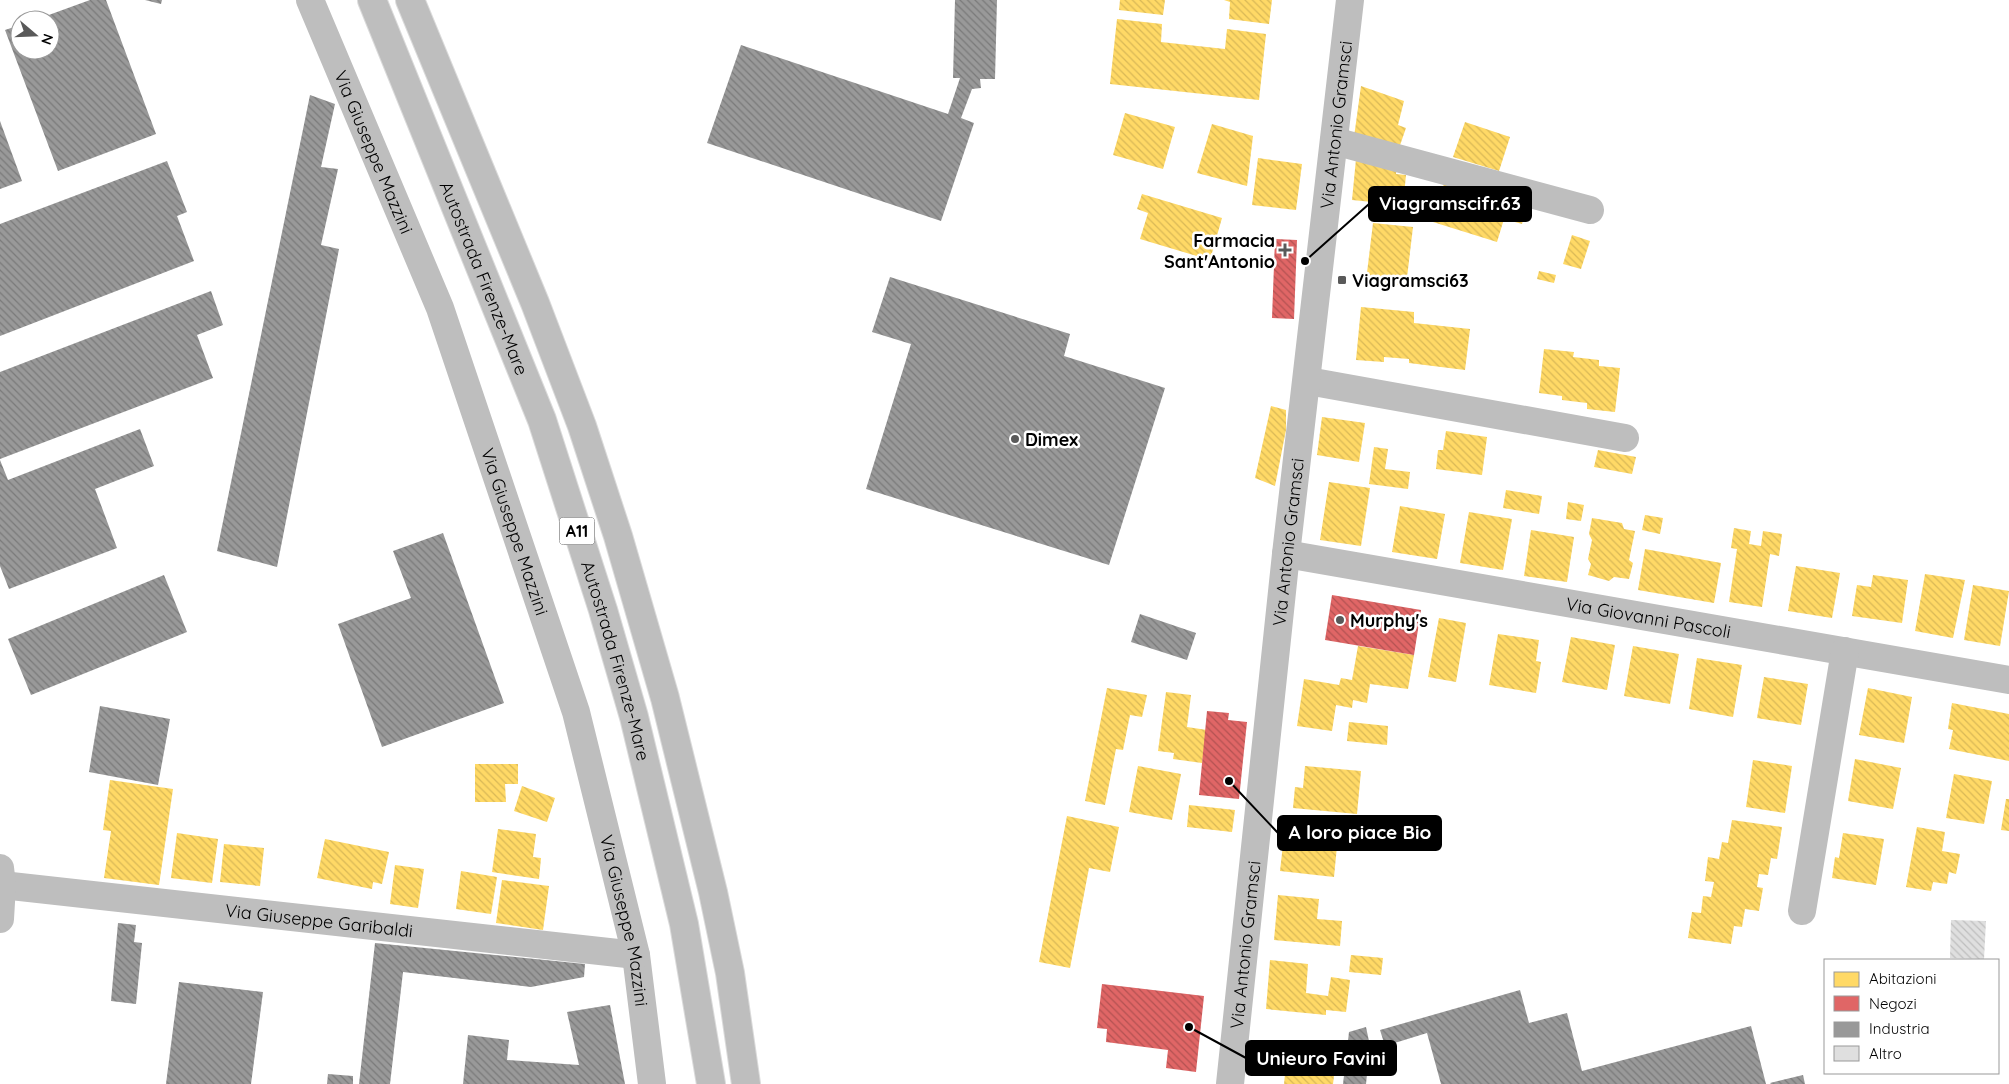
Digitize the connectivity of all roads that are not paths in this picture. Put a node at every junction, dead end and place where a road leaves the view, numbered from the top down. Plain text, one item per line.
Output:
1 (310, 0) edge
2 (372, 0) edge
3 (410, 0) edge
4 (1350, 0) edge
5 (1334, 141) junction
6 (1590, 210) dead end
7 (1308, 381) junction
8 (1625, 438) dead end
9 (1286, 554) junction
10 (1845, 651) junction
11 (2009, 680) edge
12 (1, 876) edge
13 (1802, 911) dead end
14 (0, 919) edge
15 (636, 955) junction
16 (652, 1084) edge
17 (711, 1084) edge
18 (746, 1084) edge
19 (1230, 1084) edge

1 - 15 main road, Via Giuseppe Mazzini
2 - 17 main road, Autostrada Firenze-Mare / A11
3 - 18 main road, Autostrada Firenze-Mare / A11
4 - 5 main road, Via Antonio Gramsci
5 - 6 main road
5 - 7 main road, Via Antonio Gramsci
7 - 8 main road
7 - 9 main road, Via Antonio Gramsci
9 - 10 main road, Via Giovanni Pascoli
9 - 19 main road, Via Antonio Gramsci
10 - 11 main road, Via Giovanni Pascoli
10 - 13 main road
12 - 14 main road
12 - 15 main road, Via Giuseppe Garibaldi
15 - 16 main road, Via Giuseppe Mazzini

